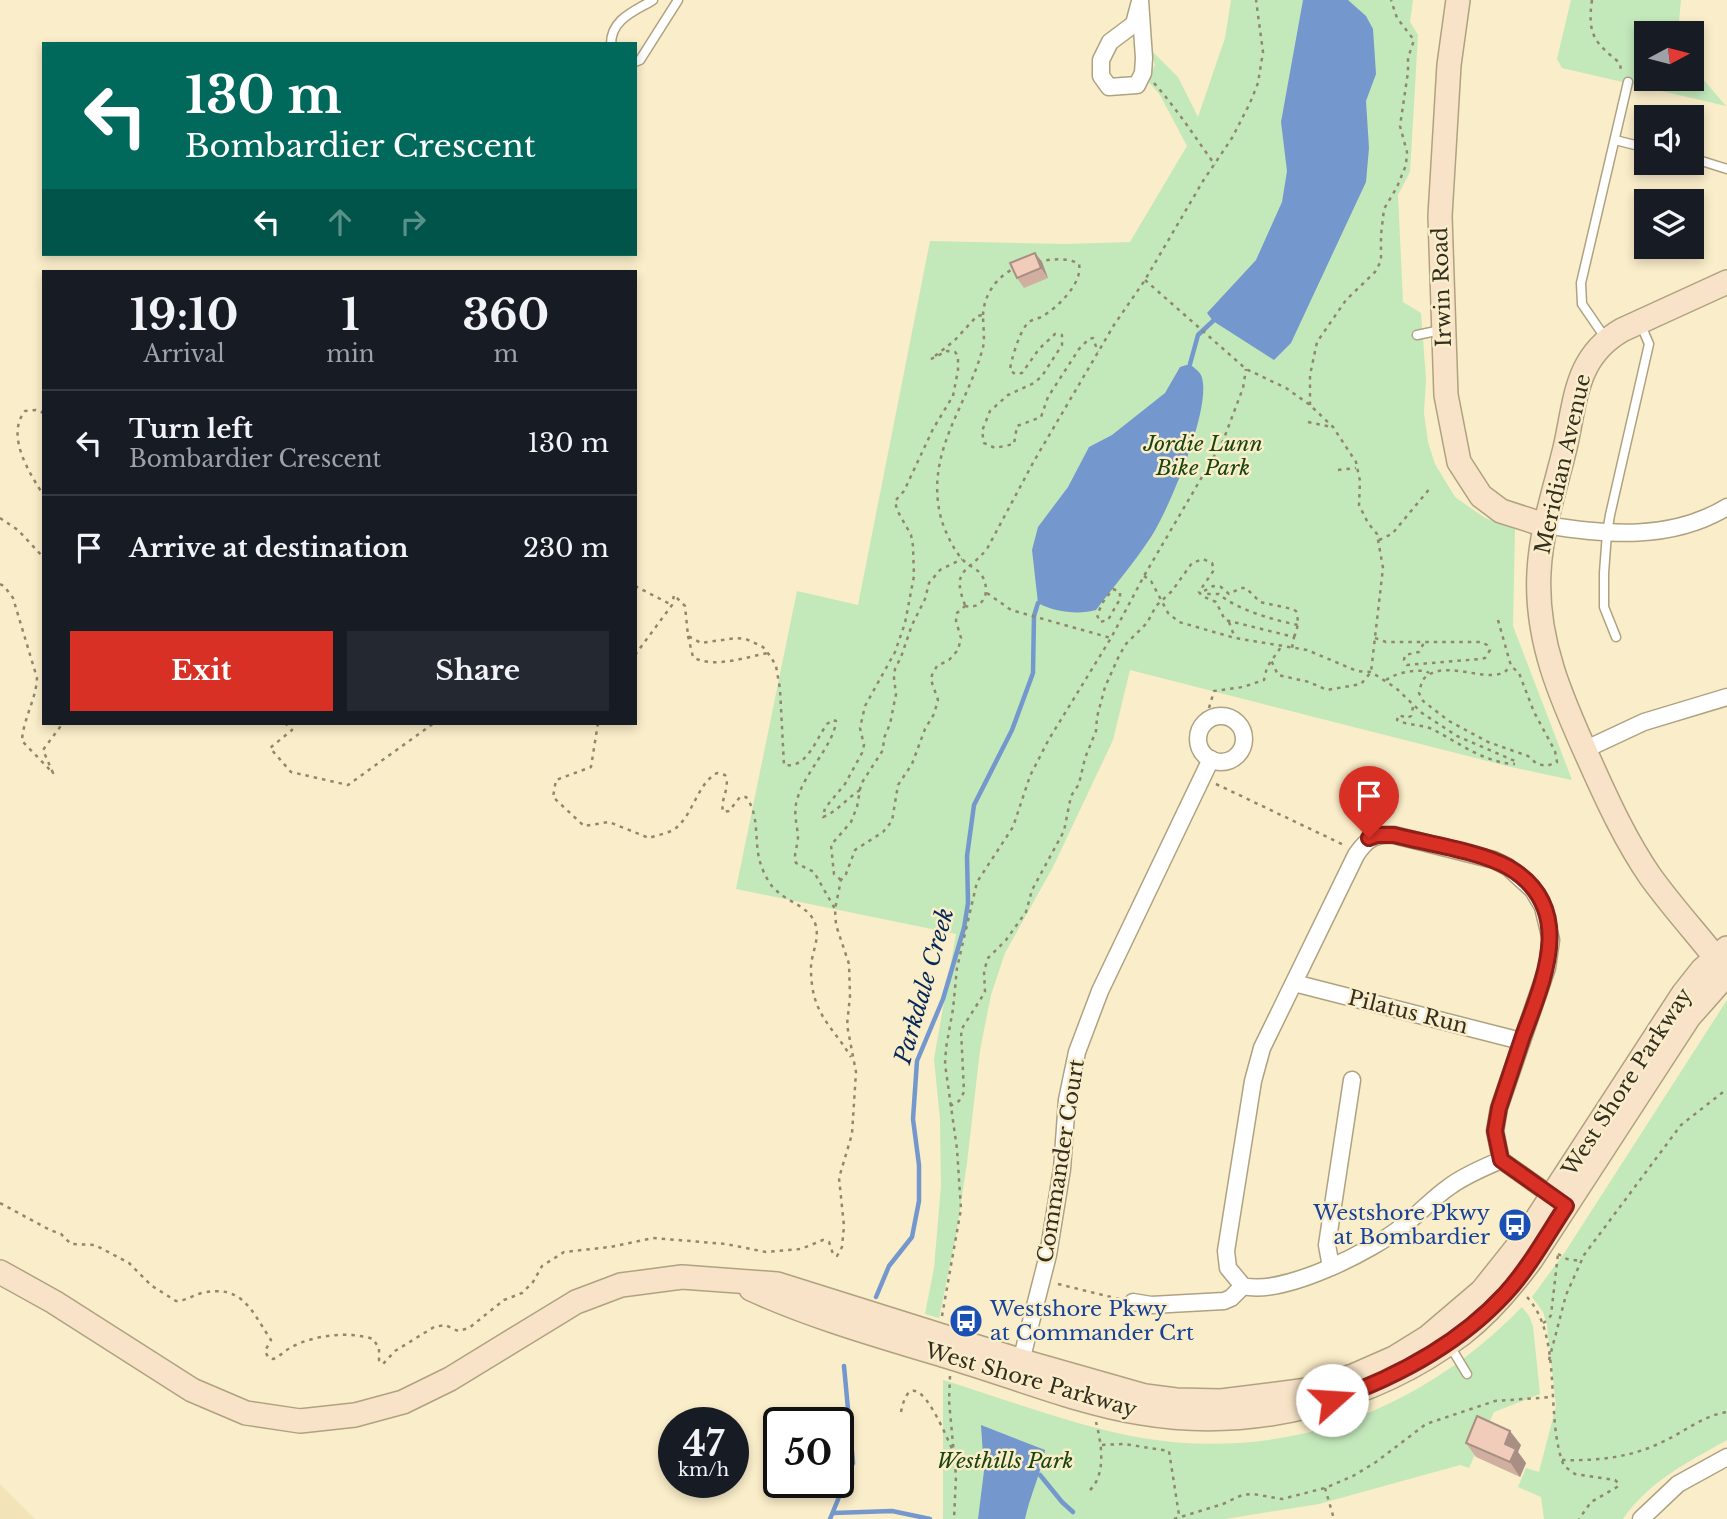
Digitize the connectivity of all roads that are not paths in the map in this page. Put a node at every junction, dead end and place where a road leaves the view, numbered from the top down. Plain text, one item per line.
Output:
1 (653, 0) edge
2 (678, 0) edge
3 (1458, 0) edge
4 (1140, 3) edge
5 (611, 42) edge
6 (637, 61) edge
7 (1624, 80) road end
8 (1615, 140) junction
9 (1634, 145) edge
10 (1704, 162) edge
11 (1727, 169) edge
12 (1727, 282) edge
13 (1640, 322) junction
14 (1443, 329) junction
15 (1417, 335) dead end
16 (1606, 339) junction
17 (1727, 507) edge
18 (1545, 525) junction
19 (1607, 533) junction
20 (1616, 637) dead end
21 (1727, 697) edge
22 (1584, 750) junction
23 (1210, 759) dead end
24 (1724, 963) edge
25 (1294, 983) junction
26 (1521, 1041) junction
27 (1352, 1080) dead end
28 (1501, 1160) junction
29 (1559, 1201) junction
30 (1331, 1267) junction
31 (0, 1272) edge
32 (1242, 1286) junction
33 (1128, 1301) road end
34 (1443, 1336) junction
35 (1019, 1369) junction
36 (1467, 1374) dead end
37 (1727, 1457) edge
38 (1641, 1519) edge

1 - 5 lane
2 - 6 lane
3 - 14 main road, Irwin Road
4 - 4 street
7 - 8 lane
8 - 9 lane
8 - 16 lane
10 - 11 lane
12 - 13 main road, Meridian Avenue
13 - 16 main road, Meridian Avenue
13 - 19 lane
14 - 15 lane
14 - 18 main road, Irwin Road
16 - 18 main road, Meridian Avenue
17 - 19 street
18 - 19 street
18 - 22 main road, Meridian Avenue
19 - 20 lane
21 - 22 street
22 - 24 main road, Meridian Avenue
23 - 35 street, Commander Court
24 - 29 main road, West Shore Parkway
25 - 26 street, Pilatus Run
25 - 26 street
25 - 32 street
26 - 28 street
27 - 30 street
28 - 29 street
28 - 30 street
29 - 34 main road, West Shore Parkway
30 - 32 street
31 - 35 main road, West Shore Parkway
32 - 33 street
34 - 35 main road, West Shore Parkway
34 - 36 lane
37 - 38 street

